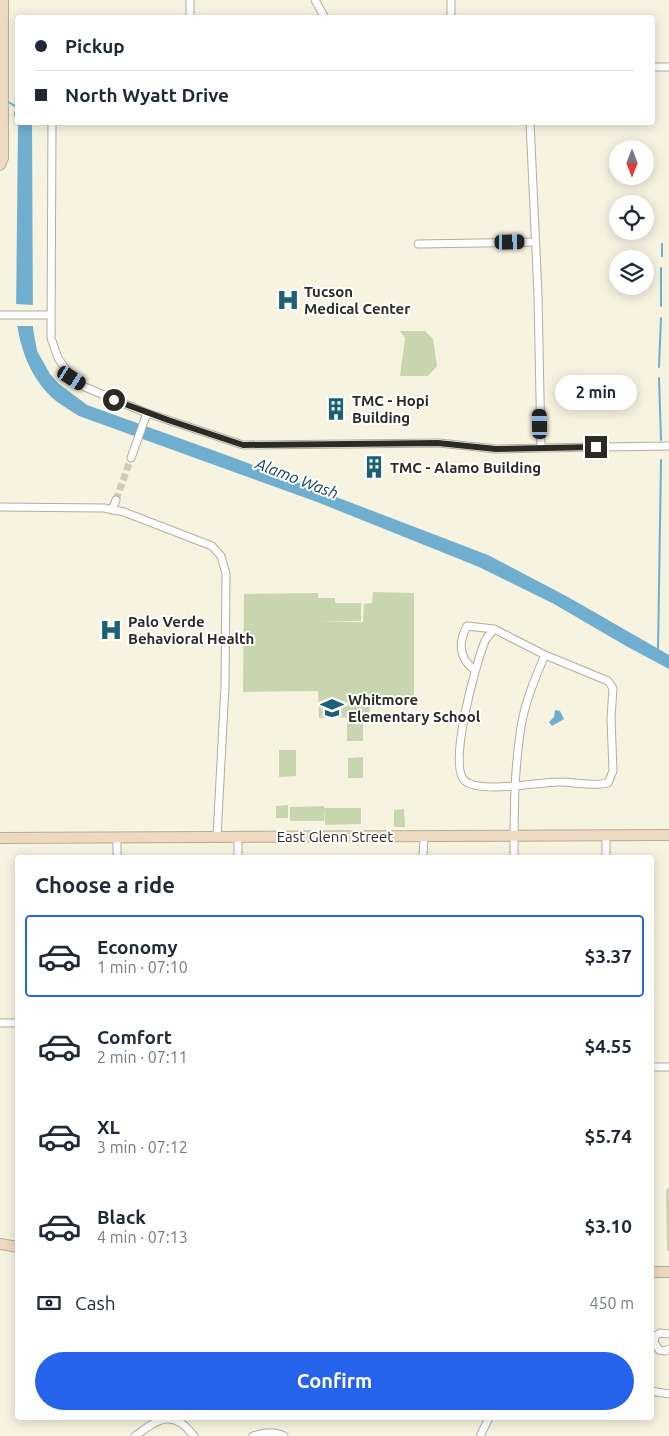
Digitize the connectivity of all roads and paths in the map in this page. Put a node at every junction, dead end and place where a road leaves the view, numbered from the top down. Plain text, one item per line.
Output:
1 (4, 0) edge
2 (190, 0) edge
3 (315, 0) edge
4 (451, 0) edge
5 (190, 15) edge
6 (323, 15) edge
7 (451, 15) edge
8 (655, 67) edge
9 (669, 67) edge
10 (52, 125) edge
11 (530, 125) edge
12 (2, 140) edge
13 (0, 165) edge
14 (535, 242) junction
15 (418, 244) dead end
16 (0, 315) edge
17 (50, 315) junction
18 (146, 417) junction
19 (669, 446) edge
20 (541, 448) junction
21 (131, 458) tunnel mouth
22 (116, 500) tunnel mouth
23 (0, 507) edge
24 (112, 510) junction
25 (494, 629) junction
26 (545, 655) junction
27 (475, 670) junction
28 (516, 786) junction
29 (514, 835) junction
30 (606, 835) junction
31 (669, 835) edge
32 (424, 836) junction
33 (117, 837) junction
34 (217, 837) junction
35 (238, 837) junction
36 (0, 838) edge
37 (117, 855) edge
38 (238, 855) edge
39 (423, 855) edge
40 (514, 855) edge
41 (606, 855) edge
42 (0, 1023) edge
43 (15, 1023) edge
44 (654, 1067) edge
45 (669, 1067) edge
46 (0, 1244) edge
47 (15, 1247) edge
48 (15, 1248) edge
49 (0, 1249) edge
50 (654, 1272) edge
51 (669, 1272) edge
52 (669, 1334) edge
53 (669, 1349) edge
54 (654, 1392) edge
55 (669, 1394) edge
56 (160, 1420) edge
57 (177, 1420) edge
58 (487, 1420) edge
59 (135, 1436) edge
60 (194, 1436) edge
61 (253, 1436) edge
62 (284, 1436) edge
63 (480, 1436) edge

1 - 12 street
2 - 5 street
3 - 6 street
4 - 7 street
8 - 9 street
10 - 17 street
11 - 14 street
12 - 13 street
14 - 15 street
14 - 20 street
16 - 17 street
17 - 18 street
18 - 20 street
18 - 21 street
19 - 20 street
22 - 24 street
23 - 24 street
24 - 34 street
25 - 26 street
25 - 27 street
25 - 27 street
26 - 28 street
26 - 28 street
27 - 28 street
28 - 29 street
29 - 30 street, East Glenn Street
29 - 32 street, East Glenn Street
29 - 40 street
30 - 31 street, East Glenn Street
30 - 41 street
32 - 35 street, East Glenn Street
32 - 39 street
33 - 34 street, East Glenn Street
33 - 36 street, East Glenn Street
33 - 37 street
34 - 35 street, East Glenn Street
35 - 38 street
42 - 43 street
44 - 45 street
46 - 47 street
48 - 49 street
50 - 51 street
52 - 53 street
54 - 55 street
56 - 59 street
57 - 60 street
58 - 63 street
61 - 62 street

